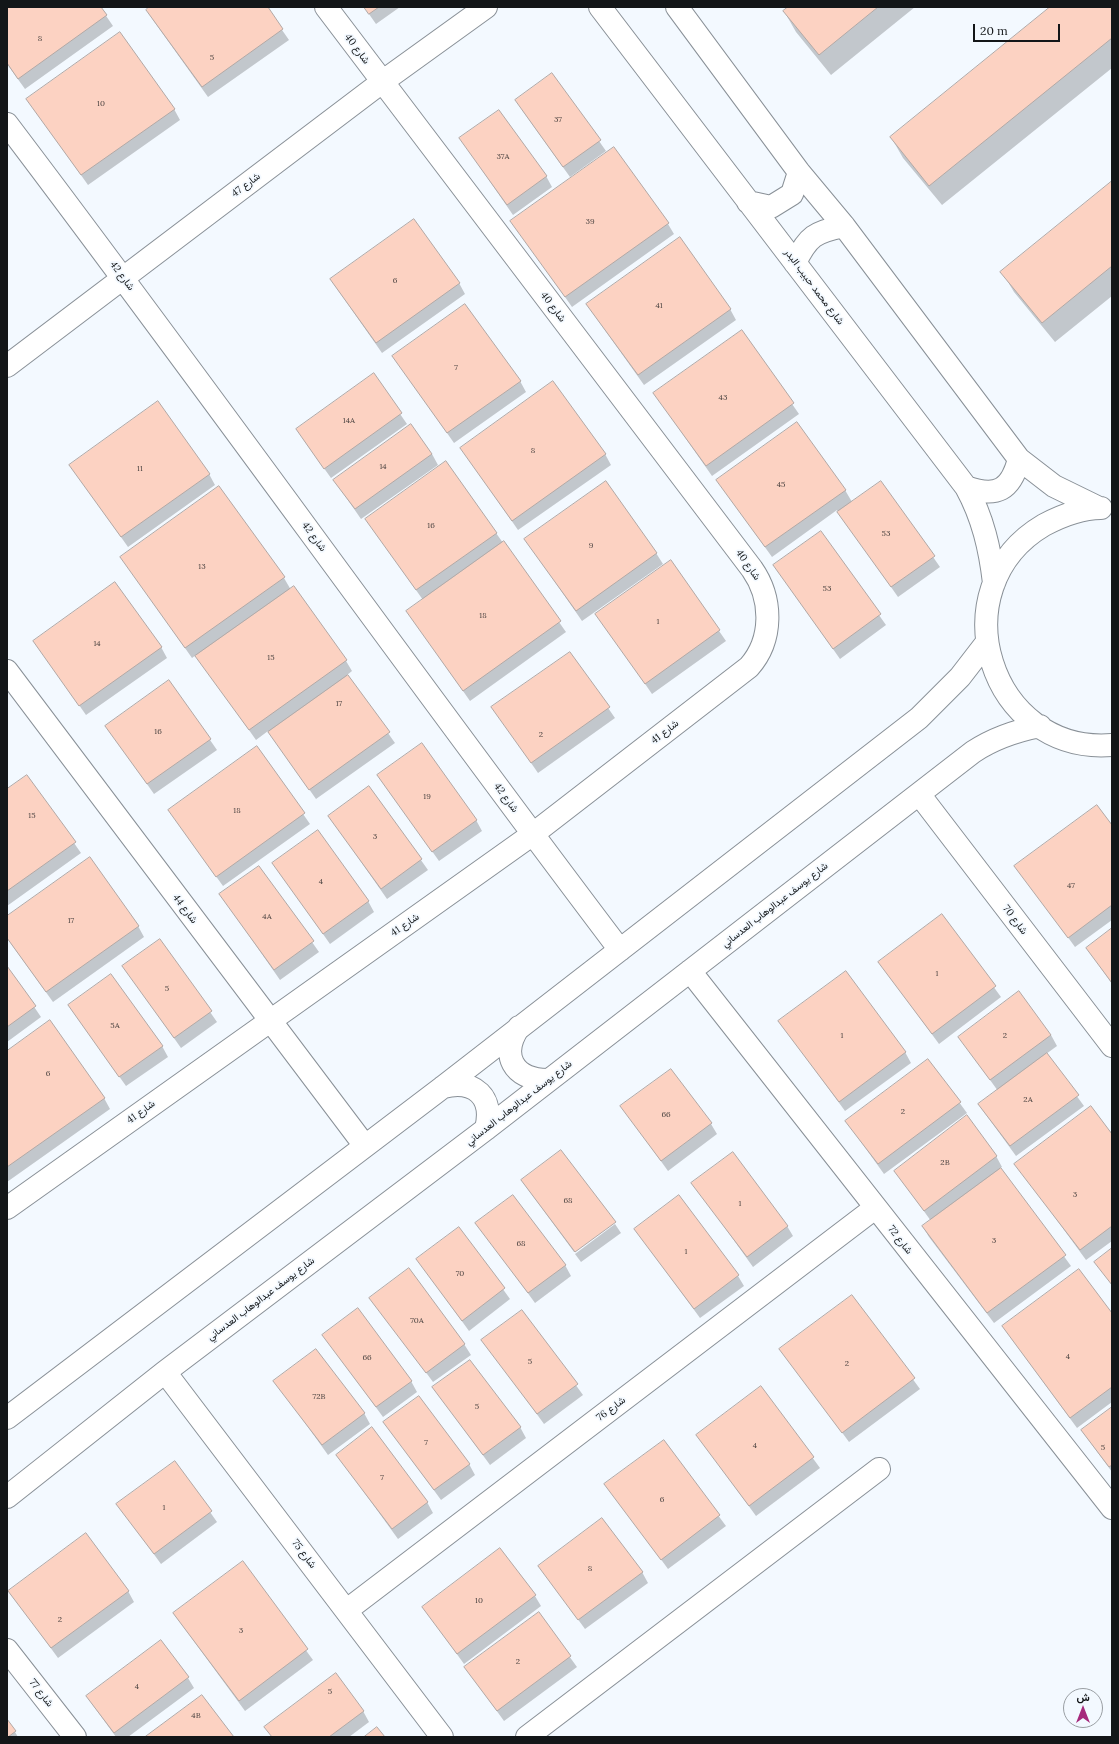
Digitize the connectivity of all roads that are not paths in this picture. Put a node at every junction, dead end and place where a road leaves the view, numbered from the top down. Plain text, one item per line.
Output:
1 (326, 7) edge
2 (486, 7) edge
3 (600, 7) edge
4 (677, 7) edge
5 (382, 82) junction
6 (7, 124) edge
7 (799, 172) junction
8 (748, 202) junction
9 (844, 226) junction
10 (795, 263) junction
11 (124, 278) junction
12 (7, 366) edge
13 (1019, 458) junction
14 (966, 487) junction
15 (1105, 508) edge
16 (994, 584) junction
17 (768, 613) joint
18 (987, 642) junction
19 (7, 671) edge
20 (1040, 726) junction
21 (1112, 745) edge
22 (919, 794) junction
23 (533, 834) junction
24 (620, 950) junction
25 (690, 971) junction
26 (269, 1021) junction
27 (519, 1027) junction
28 (1112, 1046) edge
29 (547, 1080) junction
30 (443, 1087) junction
31 (486, 1129) junction
32 (365, 1146) junction
33 (7, 1208) edge
34 (875, 1208) junction
35 (165, 1372) junction
36 (7, 1418) edge
37 (879, 1469) dead end
38 (7, 1497) edge
39 (1112, 1508) edge
40 (347, 1610) junction
41 (7, 1650) edge
42 (74, 1737) edge
43 (442, 1737) edge
44 (527, 1737) edge

1 - 5 street, شارع 40
2 - 5 street, شارع 47
3 - 8 street, شارع محمد حبيب البدر
4 - 7 street
5 - 11 street, شارع 47
5 - 17 street, شارع 40
6 - 11 street, شارع 42
7 - 8 street
7 - 9 street
8 - 10 street, شارع محمد حبيب البدر
9 - 10 street
9 - 13 street
10 - 14 street, شارع محمد حبيب البدر
11 - 12 street, شارع 47
11 - 23 street, شارع 42
13 - 14 street
13 - 15 street
14 - 16 street, شارع محمد حبيب البدر
15 - 16 street
16 - 18 street
17 - 23 street, شارع 41
18 - 20 street
18 - 24 street
19 - 26 street, شارع 44
20 - 21 street
20 - 22 street, شارع يوسف عبدالوهاب العدساني
22 - 25 street, شارع يوسف عبدالوهاب العدساني
22 - 28 street, شارع 70
23 - 24 street, شارع 42
23 - 26 street, شارع 41
24 - 27 street
25 - 29 street, شارع يوسف عبدالوهاب العدساني
25 - 34 street, شارع 72
26 - 32 street, شارع 44
26 - 33 street, شارع 41
27 - 29 street
27 - 30 street
29 - 31 street, شارع يوسف عبدالوهاب العدساني
30 - 31 street
30 - 32 street
31 - 35 street, شارع يوسف عبدالوهاب العدساني
32 - 36 street
34 - 39 street, شارع 72
34 - 40 street, شارع 76
35 - 38 street, شارع يوسف عبدالوهاب العدساني
35 - 40 street, شارع 75
37 - 44 street
40 - 43 street, شارع 75
41 - 42 street, شارع 77

